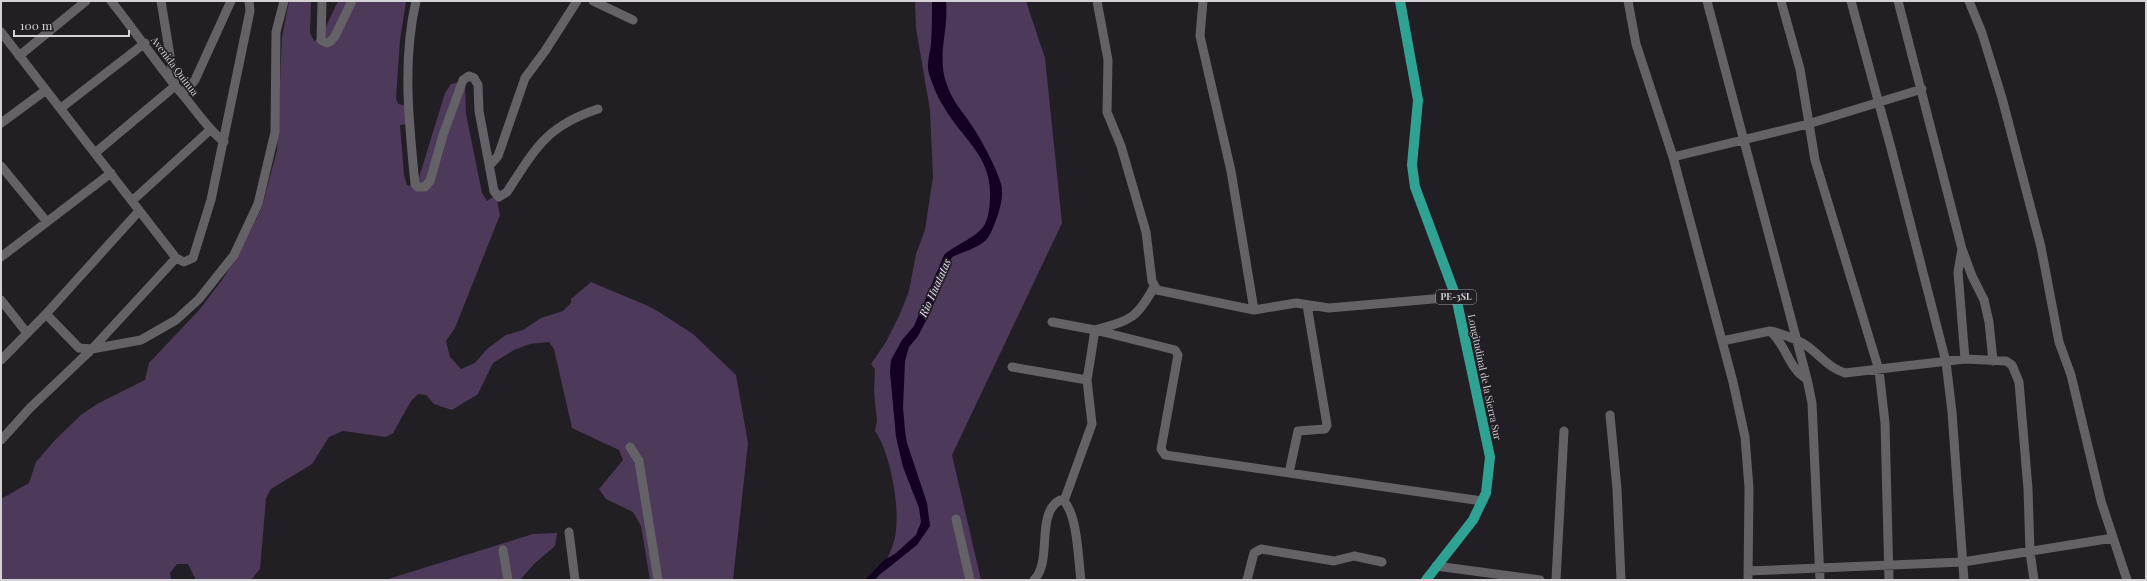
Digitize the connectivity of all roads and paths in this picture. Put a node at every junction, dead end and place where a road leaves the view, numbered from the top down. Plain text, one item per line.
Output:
1 (86, 1) edge
2 (111, 1) edge
3 (161, 1) edge
4 (231, 1) edge
5 (249, 1) edge
6 (284, 1) edge
7 (322, 1) edge
8 (352, 1) edge
9 (416, 1) edge
10 (577, 1) edge
11 (593, 1) edge
12 (1097, 1) edge
13 (1203, 1) edge
14 (1400, 1) edge
15 (1628, 1) edge
16 (1706, 1) edge
17 (1781, 1) edge
18 (1851, 1) edge
19 (1898, 1) edge
20 (1969, 1) edge
21 (633, 20) dead end
22 (1, 32) edge
23 (145, 44) junction
24 (19, 56) junction
25 (1922, 89) junction
26 (46, 90) junction
27 (178, 90) junction
28 (1879, 103) junction
29 (62, 108) junction
30 (598, 109) dead end
31 (1, 123) edge
32 (1808, 124) junction
33 (210, 130) junction
34 (1743, 141) junction
35 (224, 142) junction
36 (95, 153) junction
37 (1673, 157) junction
38 (490, 164) junction
39 (1, 166) edge
40 (111, 173) junction
41 (132, 201) junction
42 (139, 211) junction
43 (47, 222) junction
44 (1962, 249) junction
45 (1, 257) edge
46 (176, 258) junction
47 (1154, 287) junction
48 (1456, 297) junction
49 (1, 300) edge
50 (1307, 305) junction
51 (1254, 310) junction
52 (46, 314) junction
53 (1052, 322) dead end
54 (1095, 330) junction
55 (1770, 331) junction
56 (27, 333) junction
57 (1722, 341) junction
58 (1798, 343) junction
59 (92, 349) junction
60 (1965, 359) junction
61 (1, 360) edge
62 (1993, 361) junction
63 (1946, 362) junction
64 (1012, 368) dead end
65 (1879, 370) junction
66 (1807, 379) junction
67 (1087, 380) junction
68 (1610, 415) dead end
69 (1564, 431) dead end
70 (1, 440) edge
71 (630, 446) dead end
72 (1289, 473) junction
73 (1064, 501) junction
74 (1482, 501) junction
75 (956, 519) dead end
76 (569, 532) dead end
77 (2113, 538) junction
78 (503, 550) dead end
79 (2030, 552) junction
80 (1382, 562) dead end
81 (1963, 562) junction
82 (1888, 564) junction
83 (1436, 566) junction
84 (1819, 568) junction
85 (1748, 576) edge
86 (508, 580) edge
87 (575, 580) edge
88 (658, 580) edge
89 (970, 580) edge
90 (1034, 580) edge
91 (1081, 580) edge
92 (1247, 580) edge
93 (1426, 580) edge
94 (1540, 580) edge
95 (1556, 580) edge
96 (1621, 580) edge
97 (1820, 580) edge
98 (1889, 580) edge
99 (1964, 580) edge
100 (2034, 580) edge
101 (2127, 580) edge

1 - 24 street
2 - 23 street, Avenida Quinua
3 - 27 street
4 - 27 street
5 - 35 street
6 - 59 street
7 - 8 street
9 - 38 street
10 - 38 street
11 - 21 street
12 - 47 street
13 - 51 street
14 - 48 main road, Longitudinal de la Sierra Sur / PE-3SL
15 - 37 street
16 - 34 street
17 - 32 street
18 - 28 street
19 - 25 street
20 - 77 street
22 - 24 street
23 - 27 street, Avenida Quinua
23 - 29 street
24 - 26 street
25 - 28 street
25 - 44 street
26 - 29 street
26 - 31 street
27 - 33 street, Avenida Quinua
27 - 36 street
28 - 32 street
28 - 63 street
29 - 36 street
30 - 38 street
32 - 34 street
32 - 65 street
33 - 35 street, Avenida Quinua
33 - 41 street
34 - 37 street
34 - 58 street
35 - 46 street
36 - 40 street
37 - 57 street
39 - 43 street
40 - 41 street
40 - 43 street
41 - 42 street
42 - 46 street
42 - 52 street
43 - 45 street
44 - 60 street
44 - 62 street
46 - 59 street
47 - 51 street
47 - 54 street
48 - 50 street
48 - 74 main road, Longitudinal de la Sierra Sur / PE-3SL
49 - 56 street
50 - 51 street
50 - 72 street
52 - 56 street
52 - 59 street
53 - 54 street
54 - 67 street
54 - 72 street
55 - 57 street
55 - 58 street
55 - 66 street
56 - 61 street
57 - 85 street
58 - 65 street
58 - 66 street
59 - 70 street
60 - 62 street
60 - 63 street
62 - 79 street
63 - 65 street
63 - 81 street
64 - 67 street
65 - 82 street
66 - 84 street
67 - 73 street
68 - 96 street
69 - 95 street
71 - 88 street
72 - 74 street
73 - 90 street
73 - 91 street
74 - 83 main road, Longitudinal de la Sierra Sur / PE-3SL
75 - 89 street
76 - 87 street
77 - 79 street
77 - 101 street
78 - 86 street
79 - 81 street
79 - 100 street
80 - 92 street
81 - 82 street
81 - 99 street
82 - 84 street
82 - 98 street
83 - 93 main road, Longitudinal de la Sierra Sur / PE-3SL
83 - 94 street
84 - 85 street
84 - 97 street

